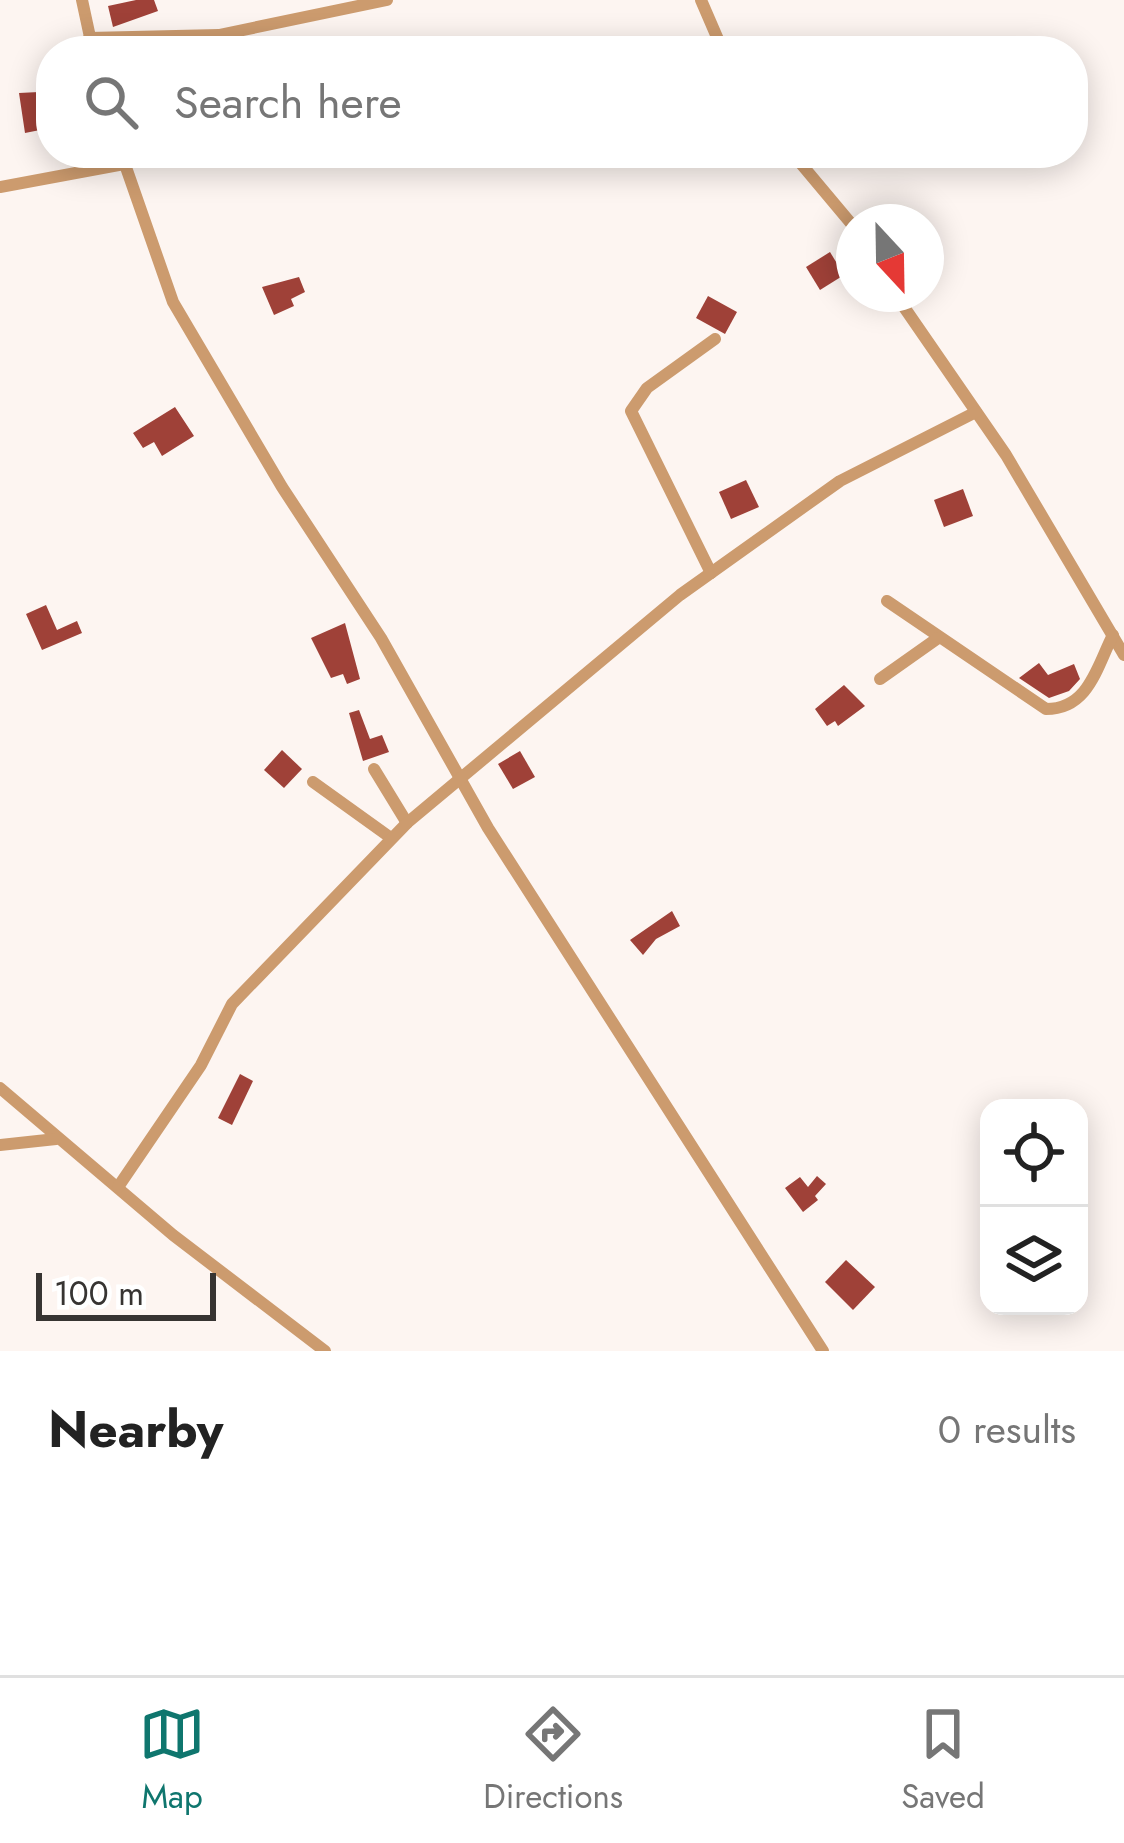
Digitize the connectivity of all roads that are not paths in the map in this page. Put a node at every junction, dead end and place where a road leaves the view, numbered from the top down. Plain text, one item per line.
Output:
1 (82, 0) edge
2 (387, 0) edge
3 (701, 0) edge
4 (89, 36) edge
5 (207, 36) edge
6 (717, 36) edge
7 (81, 168) edge
8 (126, 168) edge
9 (805, 168) edge
10 (0, 187) edge
11 (836, 206) edge
12 (907, 312) edge
13 (715, 339) dead end
14 (976, 412) junction
15 (711, 573) junction
16 (886, 602) dead end
17 (1112, 635) junction
18 (938, 638) junction
19 (1124, 656) edge
20 (880, 680) dead end
21 (374, 769) dead end
22 (462, 778) junction
23 (313, 782) dead end
24 (407, 823) junction
25 (391, 838) junction
26 (0, 1088) edge
27 (56, 1138) junction
28 (0, 1145) edge
29 (118, 1187) junction
30 (325, 1351) edge
31 (823, 1351) edge

1 - 4 street
2 - 5 street
3 - 6 street
7 - 10 street
8 - 22 street
9 - 11 street
12 - 14 street
13 - 15 street
14 - 15 street
14 - 17 street
15 - 22 street
16 - 18 street
17 - 18 street
17 - 19 street
18 - 20 street
21 - 24 street
22 - 24 street
22 - 31 street
23 - 25 street
24 - 25 street
25 - 29 street
26 - 27 street
27 - 28 street
27 - 29 street
29 - 30 street

